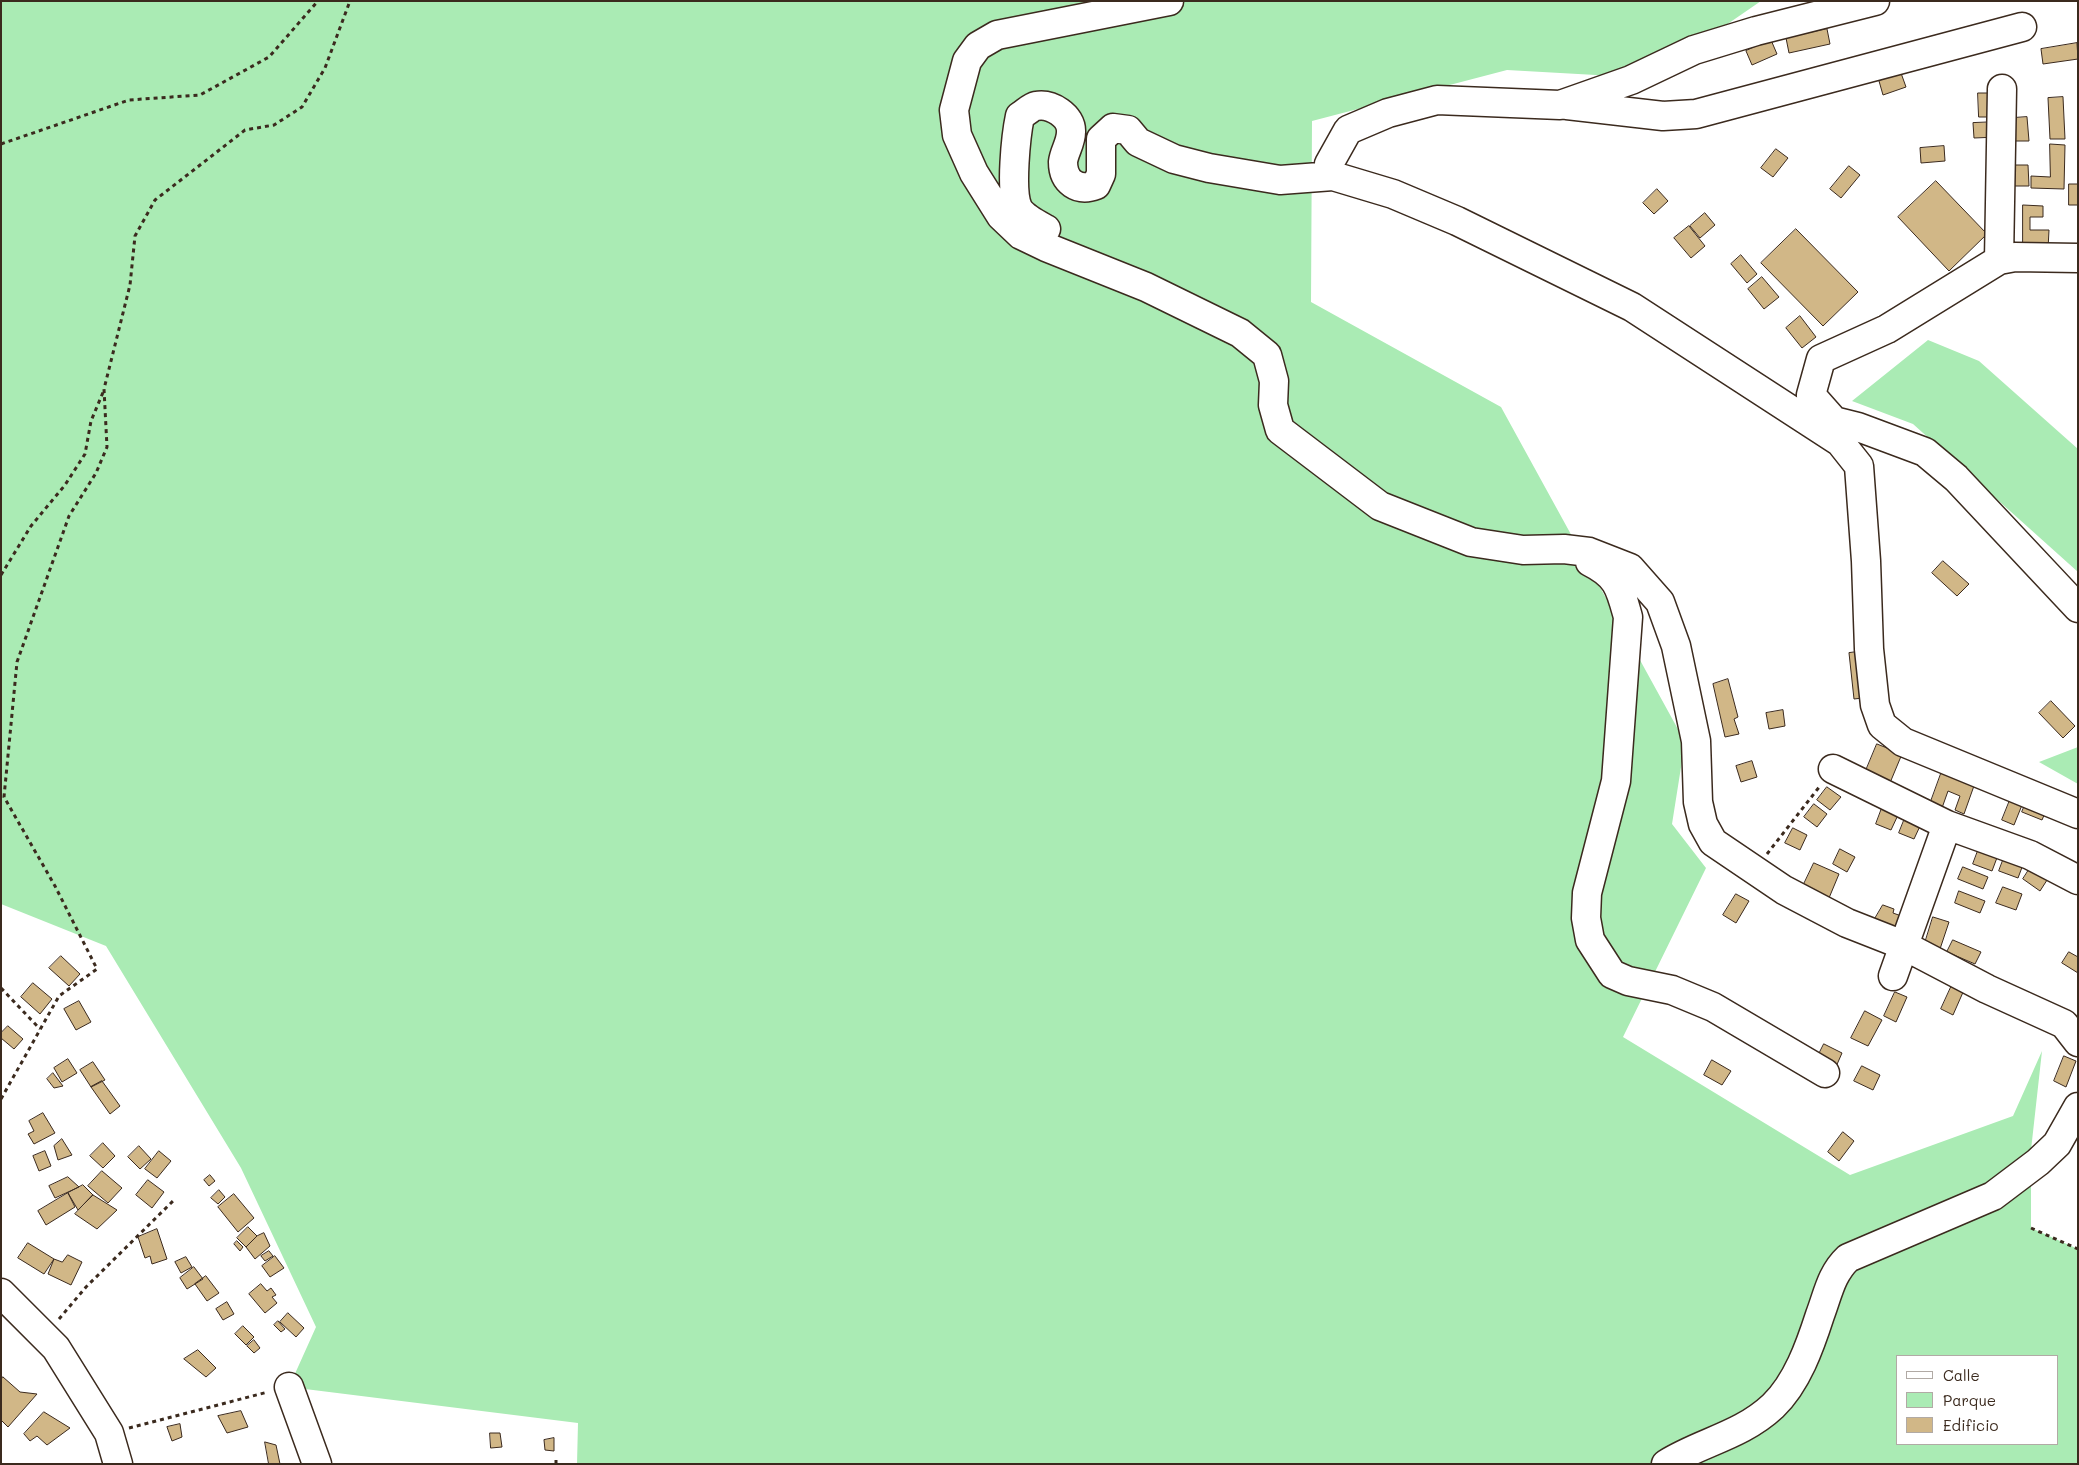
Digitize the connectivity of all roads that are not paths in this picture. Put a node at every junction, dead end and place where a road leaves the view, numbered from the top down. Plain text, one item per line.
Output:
1 (1168, 1) edge
2 (1875, 1) edge
3 (2022, 27) dead end
4 (2002, 89) dead end
5 (1560, 105) junction
6 (1333, 176) junction
7 (2078, 258) edge
8 (1999, 260) junction
9 (1146, 287) junction
10 (1837, 431) junction
11 (1564, 549) junction
12 (2078, 608) edge
13 (1833, 769) road end
14 (2078, 814) edge
15 (1947, 825) junction
16 (2078, 880) edge
17 (1903, 945) junction
18 (1893, 976) dead end
19 (2078, 1042) edge
20 (1825, 1073) dead end
21 (2078, 1107) edge
22 (1, 1293) edge
23 (289, 1387) road end
24 (118, 1464) edge
25 (317, 1464) edge
26 (1666, 1464) edge

1 - 9 street
2 - 5 street
3 - 5 street
4 - 8 street
5 - 6 street
6 - 9 street
6 - 10 street
7 - 8 street
8 - 10 street
9 - 11 street
10 - 12 street
10 - 14 street
11 - 17 street
11 - 20 street
13 - 15 street
15 - 16 street
15 - 17 street
17 - 18 street
17 - 19 street
21 - 26 street
22 - 24 street
23 - 25 street

